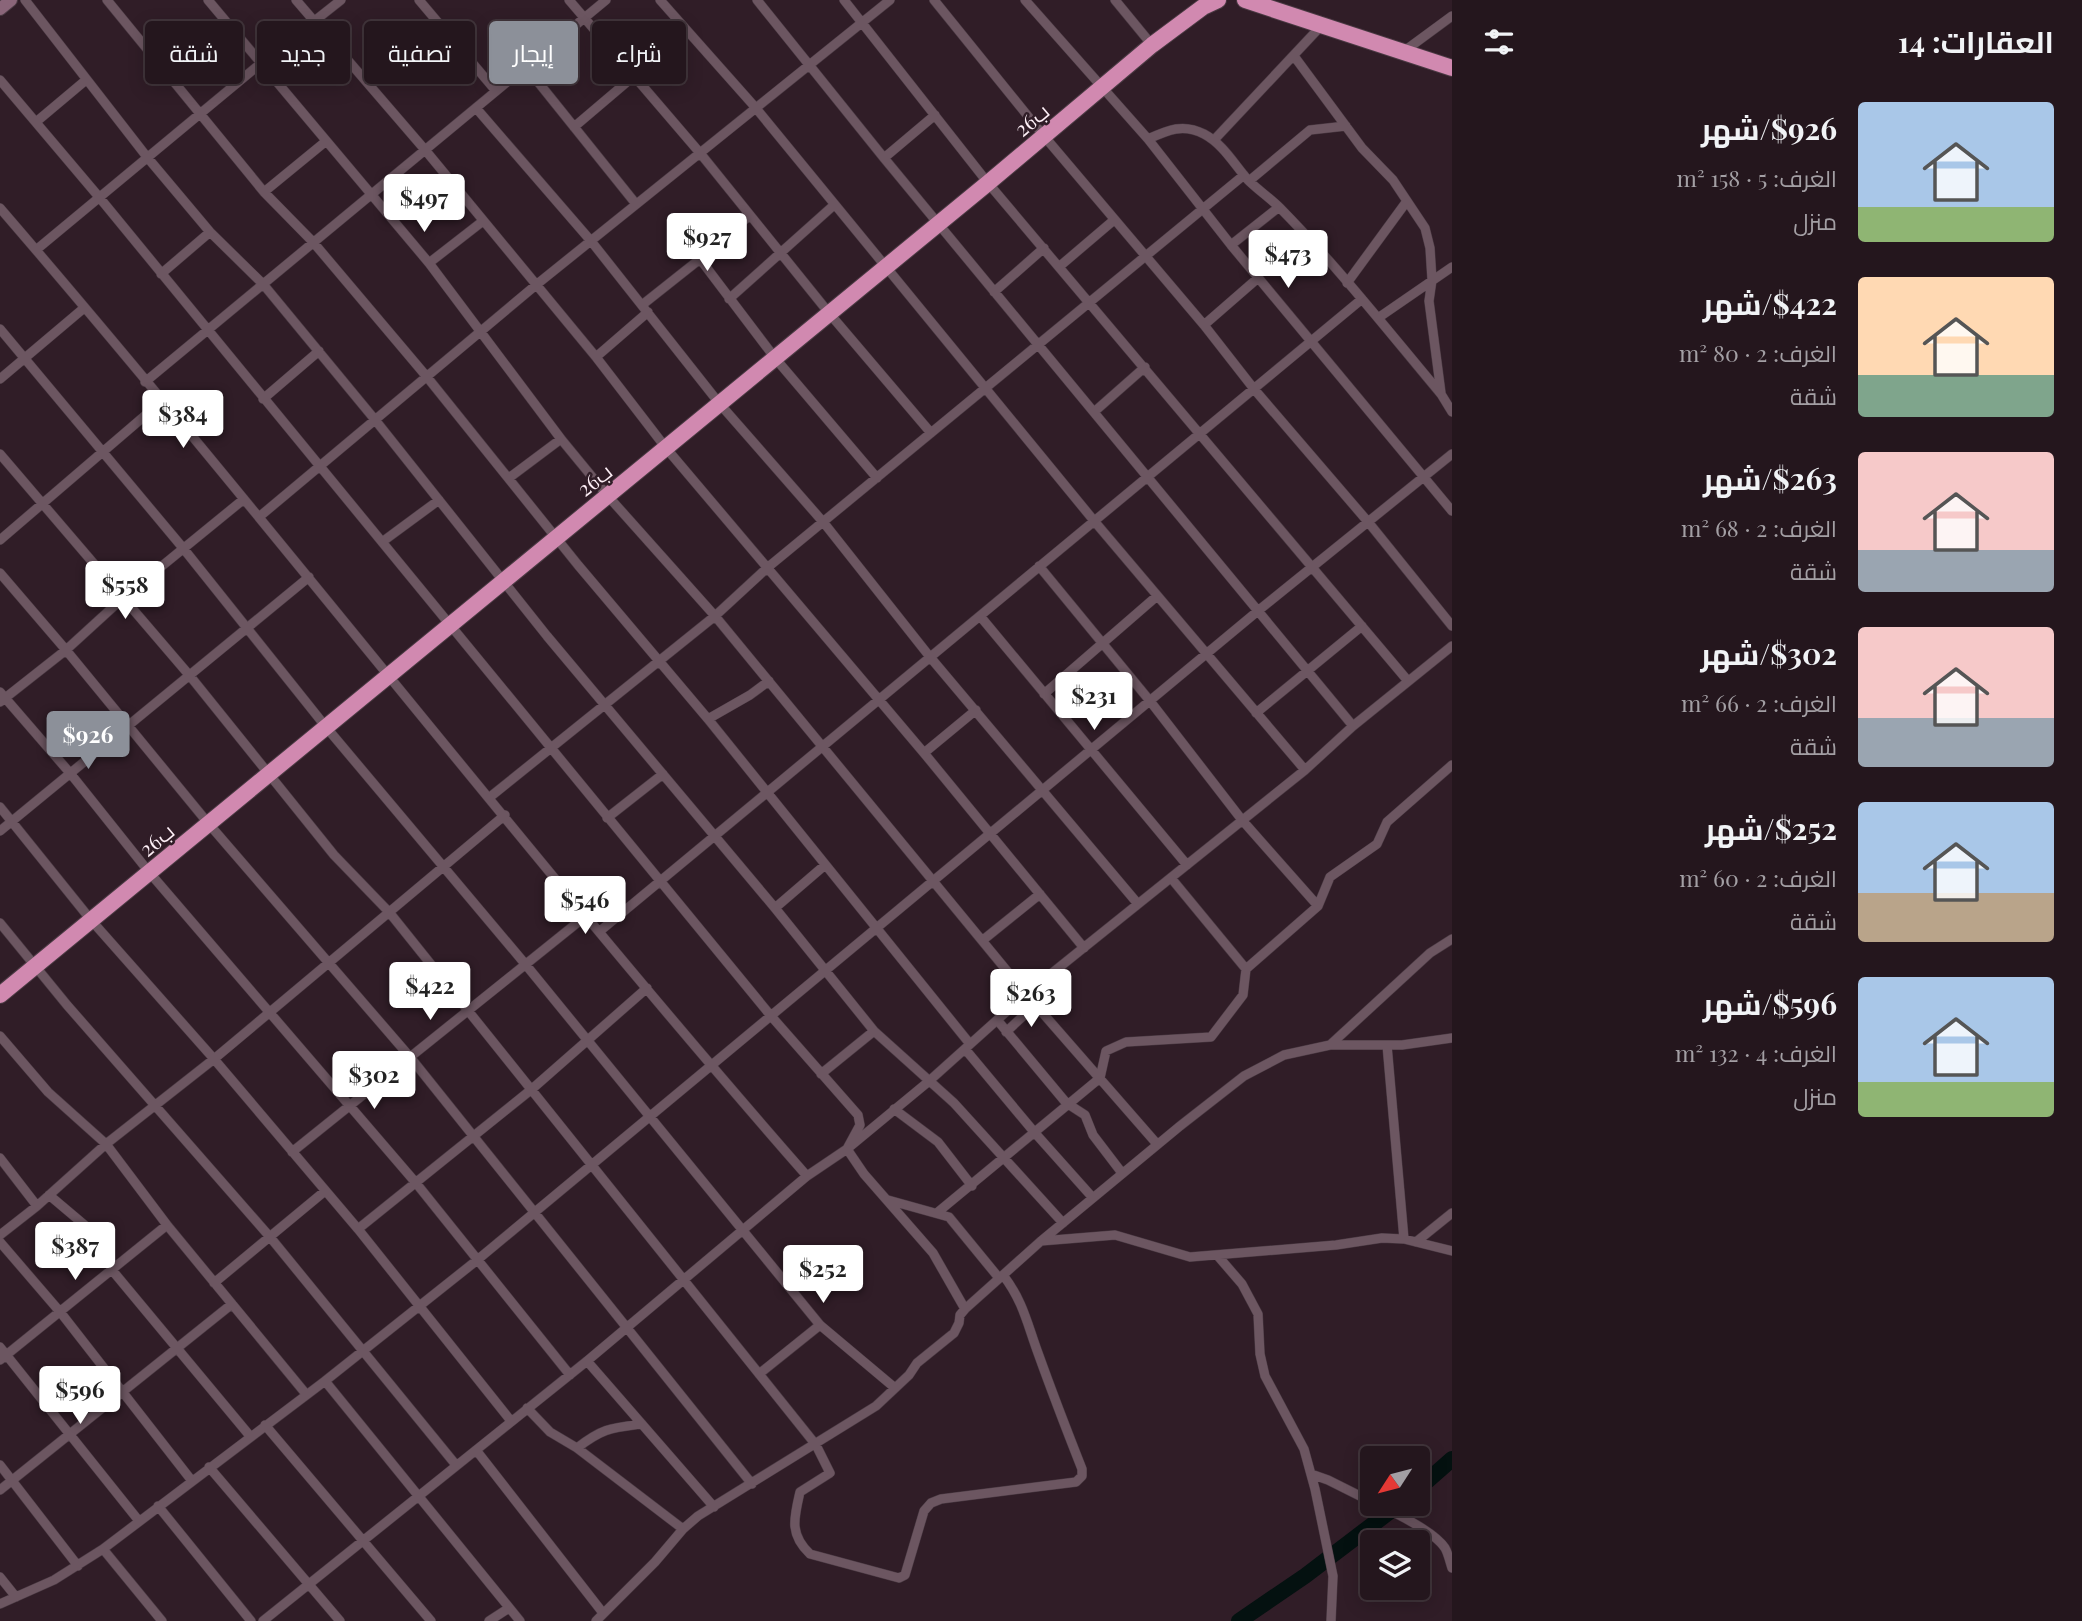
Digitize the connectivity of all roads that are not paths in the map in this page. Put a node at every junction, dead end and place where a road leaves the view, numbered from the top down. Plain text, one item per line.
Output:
1 (25, 0) edge
2 (107, 0) edge
3 (208, 0) edge
4 (296, 0) edge
5 (341, 0) edge
6 (419, 0) edge
7 (569, 0) edge
8 (606, 0) edge
9 (660, 0) edge
10 (757, 0) edge
11 (844, 0) edge
12 (890, 0) edge
13 (934, 0) edge
14 (1025, 0) edge
15 (1115, 0) edge
16 (1245, 0) edge
17 (1206, 2) edge
18 (1452, 16) edge
19 (584, 19) junction
20 (315, 21) joint
21 (862, 22) junction
22 (578, 24) edge
23 (1321, 26) junction
24 (592, 28) edge
25 (1152, 45) junction
26 (1403, 52) junction
27 (1294, 56) junction
28 (257, 60) edge
29 (350, 62) edge
30 (810, 63) junction
31 (257, 67) edge
32 (1452, 68) edge
33 (0, 80) edge
34 (86, 80) junction
35 (277, 84) edge
36 (506, 84) edge
37 (540, 84) edge
38 (625, 84) edge
39 (641, 84) edge
40 (1102, 88) junction
41 (496, 92) junction
42 (755, 107) junction
43 (476, 108) junction
44 (200, 115) junction
45 (934, 115) junction
46 (36, 122) junction
47 (1346, 126) junction
48 (574, 127) junction
49 (1044, 135) junction
50 (1148, 139) junction
51 (1214, 140) junction
52 (325, 142) junction
53 (426, 151) junction
54 (701, 153) junction
55 (148, 158) junction
56 (884, 158) junction
57 (1247, 178) junction
58 (988, 183) junction
59 (264, 192) junction
60 (372, 196) junction
61 (99, 197) junction
62 (1408, 201) junction
63 (636, 204) junction
64 (834, 205) junction
65 (1279, 207) junction
66 (1201, 209) junction
67 (1, 211) edge
68 (750, 215) junction
69 (1114, 220) junction
70 (484, 221) junction
71 (938, 224) junction
72 (210, 232) junction
73 (591, 240) junction
74 (313, 242) junction
75 (1231, 245) junction
76 (1044, 248) junction
77 (36, 250) junction
78 (782, 253) junction
79 (1144, 256) junction
80 (700, 259) junction
81 (429, 263) junction
82 (1060, 266) junction
83 (1452, 267) edge
84 (885, 268) junction
85 (161, 274) junction
86 (1258, 278) junction
87 (1432, 280) junction
88 (1347, 283) junction
89 (262, 284) junction
90 (537, 285) junction
91 (994, 292) junction
92 (729, 299) junction
93 (1362, 299) junction
94 (1091, 302) junction
95 (83, 308) junction
96 (645, 309) junction
97 (829, 313) junction
98 (1378, 318) junction
99 (1204, 325) junction
100 (0, 329) edge
101 (207, 331) junction
102 (482, 332) junction
103 (1312, 341) junction
104 (1038, 346) junction
105 (318, 351) junction
106 (596, 357) junction
107 (24, 358) junction
108 (775, 358) junction
109 (1145, 367) junction
110 (427, 377) junction
111 (0, 379) edge
112 (145, 382) junction
113 (985, 388) junction
114 (1254, 389) junction
115 (1441, 394) junction
116 (263, 399) junction
117 (162, 401) junction
118 (719, 403) junction
119 (1094, 412) junction
120 (1452, 412) edge
121 (376, 421) junction
122 (931, 433) junction
123 (1201, 434) junction
124 (561, 439) junction
125 (666, 448) junction
126 (104, 452) junction
127 (0, 454) edge
128 (1452, 454) edge
129 (320, 468) junction
130 (1148, 477) junction
131 (1424, 477) junction
132 (509, 478) junction
133 (877, 478) junction
134 (607, 495) junction
135 (244, 499) junction
136 (439, 500) junction
137 (41, 503) junction
138 (1452, 511) edge
139 (259, 517) junction
140 (1095, 522) junction
141 (824, 523) junction
142 (1369, 523) junction
143 (555, 537) junction
144 (0, 540) edge
145 (382, 542) junction
146 (183, 548) junction
147 (1039, 566) junction
148 (1313, 567) junction
149 (767, 568) junction
150 (0, 573) edge
151 (309, 577) junction
152 (503, 581) junction
153 (1157, 596) junction
154 (124, 597) junction
155 (1259, 610) junction
156 (715, 616) junction
157 (979, 616) junction
158 (450, 624) junction
159 (1362, 626) junction
160 (1452, 626) edge
161 (248, 628) junction
162 (1102, 643) junction
163 (1452, 647) edge
164 (66, 649) junction
165 (1206, 654) junction
166 (930, 657) junction
167 (659, 662) junction
168 (1309, 670) junction
169 (190, 676) junction
170 (388, 676) junction
171 (769, 681) junction
172 (1408, 681) junction
173 (1044, 694) junction
174 (2, 697) edge
175 (879, 699) junction
176 (1150, 701) junction
177 (605, 705) junction
178 (975, 710) junction
179 (1256, 713) junction
180 (708, 719) junction
181 (129, 725) junction
182 (1353, 726) junction
183 (326, 727) junction
184 (823, 746) junction
185 (551, 749) junction
186 (1091, 751) junction
187 (924, 753) junction
188 (1452, 765) edge
189 (1305, 770) junction
190 (70, 773) junction
191 (269, 773) junction
192 (663, 774) junction
193 (1043, 791) junction
194 (767, 792) junction
195 (491, 797) junction
196 (0, 807) edge
197 (505, 815) junction
198 (607, 818) junction
199 (1242, 820) junction
200 (12, 821) junction
201 (208, 823) junction
202 (0, 831) edge
203 (991, 833) junction
204 (714, 836) junction
205 (825, 864) junction
206 (1187, 865) junction
207 (444, 866) junction
208 (149, 872) junction
209 (1171, 878) junction
210 (659, 881) junction
211 (934, 881) junction
212 (1040, 894) junction
213 (1138, 904) junction
214 (1318, 906) junction
215 (775, 908) junction
216 (388, 912) junction
217 (587, 915) junction
218 (91, 920) junction
219 (0, 923) edge
220 (877, 928) junction
221 (600, 930) junction
222 (1452, 939) edge
223 (983, 940) junction
224 (1084, 948) junction
225 (329, 963) junction
226 (526, 965) junction
227 (35, 967) junction
228 (1246, 970) junction
229 (825, 971) junction
230 (647, 988) junction
231 (1026, 994) junction
232 (0, 995) edge
233 (1036, 1004) junction
234 (469, 1010) junction
235 (270, 1012) junction
236 (771, 1016) junction
237 (998, 1021) junction
238 (874, 1031) junction
239 (1006, 1032) junction
240 (0, 1036) edge
241 (1452, 1038) edge
242 (587, 1039) junction
243 (1330, 1045) junction
244 (1387, 1045) junction
245 (968, 1047) junction
246 (410, 1057) junction
247 (214, 1059) junction
248 (711, 1066) junction
249 (821, 1074) junction
250 (1100, 1078) junction
251 (928, 1082) junction
252 (532, 1089) junction
253 (1068, 1104) junction
254 (156, 1105) junction
255 (350, 1107) junction
256 (894, 1109) junction
257 (649, 1117) junction
258 (1035, 1133) junction
259 (473, 1136) junction
260 (106, 1144) junction
261 (1157, 1144) junction
262 (846, 1149) junction
263 (292, 1152) junction
264 (0, 1158) edge
265 (1004, 1158) junction
266 (592, 1164) junction
267 (1122, 1173) junction
268 (807, 1175) junction
269 (415, 1183) junction
270 (972, 1186) junction
271 (325, 1191) junction
272 (49, 1195) junction
273 (1093, 1198) junction
274 (886, 1199) junction
275 (37, 1206) junction
276 (534, 1210) junction
277 (938, 1212) junction
278 (1452, 1213) edge
279 (1063, 1223) junction
280 (167, 1225) junction
281 (358, 1229) junction
282 (743, 1231) junction
283 (0, 1235) edge
284 (270, 1237) junction
285 (1404, 1240) junction
286 (1041, 1241) junction
287 (0, 1242) edge
288 (1416, 1242) junction
289 (1452, 1251) edge
290 (1217, 1255) junction
291 (476, 1261) junction
292 (112, 1270) junction
293 (1001, 1276) junction
294 (684, 1280) junction
295 (214, 1283) junction
296 (232, 1304) junction
297 (418, 1306) junction
298 (965, 1309) junction
299 (61, 1313) junction
300 (820, 1325) junction
301 (628, 1327) junction
302 (177, 1347) junction
303 (362, 1350) junction
304 (2, 1354) edge
305 (587, 1361) junction
306 (759, 1374) junction
307 (570, 1375) junction
308 (325, 1381) junction
309 (895, 1388) junction
310 (121, 1391) junction
311 (306, 1394) junction
312 (527, 1408) junction
313 (511, 1421) junction
314 (642, 1424) junction
315 (265, 1425) junction
316 (69, 1436) junction
317 (250, 1436) junction
318 (816, 1445) junction
319 (578, 1448) junction
320 (475, 1450) junction
321 (0, 1465) edge
322 (456, 1465) junction
323 (209, 1467) junction
324 (1311, 1474) junction
325 (12, 1480) junction
326 (192, 1481) junction
327 (752, 1484) junction
328 (0, 1490) edge
329 (419, 1495) junction
330 (1360, 1497) edge
331 (158, 1506) junction
332 (714, 1507) junction
333 (1402, 1516) edge
334 (139, 1521) junction
335 (683, 1529) junction
336 (363, 1540) junction
337 (103, 1549) junction
338 (78, 1566) junction
339 (1452, 1568) edge
340 (0, 1577) edge
341 (308, 1585) junction
342 (16, 1597) junction
343 (0, 1604) edge
344 (509, 1608) junction
345 (603, 1613) junction
346 (162, 1621) edge
347 (251, 1621) edge
348 (263, 1621) edge
349 (340, 1621) edge
350 (431, 1621) edge
351 (489, 1621) edge
352 (520, 1621) edge
353 (596, 1621) edge
354 (1331, 1621) edge

1 - 34 street
2 - 44 street
3 - 28 street
4 - 20 street
5 - 20 street
6 - 41 street
7 - 19 street
8 - 19 street
9 - 42 street
10 - 30 street
11 - 21 street
12 - 21 street
13 - 49 street
14 - 40 street
15 - 25 street
16 - 23 highway
17 - 25 highway, 26ب
18 - 26 street
19 - 22 street
19 - 24 street
21 - 30 street
21 - 45 street
23 - 26 highway
23 - 27 street
25 - 40 highway, 26ب
26 - 32 highway
27 - 47 street
27 - 51 street
29 - 53 street
30 - 42 street
30 - 56 street
31 - 44 street
33 - 46 street
34 - 46 street
34 - 55 street
35 - 52 street
36 - 41 street
37 - 48 street
38 - 48 street
39 - 54 street
40 - 49 highway, 26ب
40 - 50 street
41 - 43 street
42 - 54 street
42 - 64 street
43 - 53 street
43 - 73 street
44 - 55 street
44 - 59 street
45 - 56 street
45 - 58 street
46 - 61 street
47 - 57 street
47 - 62 street
48 - 63 street
49 - 58 highway, 26ب
49 - 69 street
50 - 51 street
50 - 66 street
51 - 57 street
52 - 59 street
52 - 60 street
53 - 60 street
53 - 70 street
54 - 63 street
54 - 68 street
55 - 61 street
55 - 72 street
56 - 71 street
57 - 65 street
57 - 66 street
58 - 71 highway, 26ب
58 - 76 street
59 - 74 street
60 - 74 street
60 - 81 street
61 - 77 street
61 - 85 street
62 - 87 street
62 - 88 street
63 - 73 street
64 - 78 street
64 - 84 street
65 - 75 street
65 - 88 street
66 - 75 street
66 - 79 street
67 - 77 street
68 - 78 street
68 - 80 street
69 - 79 street
69 - 82 street
70 - 81 street
70 - 90 street
71 - 84 highway, 26ب
71 - 91 street
72 - 85 street
72 - 89 street
73 - 90 street
73 - 96 street
74 - 89 street
74 - 110 street
75 - 86 street
76 - 82 street
76 - 91 street
77 - 95 street
78 - 92 street
78 - 97 street
79 - 94 street
79 - 99 street
80 - 92 street
80 - 96 street
81 - 102 street
82 - 94 street
83 - 87 street
84 - 97 highway, 26ب
84 - 113 street
85 - 101 street
86 - 99 street
86 - 103 street
87 - 98 street
87 - 115 street
88 - 93 street
89 - 101 street
89 - 105 street
90 - 102 street
90 - 106 street
91 - 104 street
92 - 108 street
93 - 98 street
93 - 103 street
94 - 104 street
94 - 109 street
95 - 107 street
95 - 112 street
96 - 106 street
96 - 118 street
97 - 108 highway, 26ب
97 - 122 street
98 - 115 street
99 - 114 street
100 - 107 street
101 - 112 street
101 - 116 street
102 - 110 street
102 - 124 street
103 - 114 street
103 - 131 street
104 - 113 street
104 - 119 street
105 - 116 street
105 - 121 street
106 - 125 street
107 - 111 street
107 - 126 street
108 - 118 highway, 26ب
108 - 133 street
109 - 119 street
109 - 123 street
110 - 121 street
110 - 132 street
112 - 117 street
113 - 122 street
113 - 140 street
114 - 123 street
114 - 142 street
115 - 120 street
116 - 129 street
117 - 126 street
117 - 135 street
118 - 125 highway, 26ب
118 - 141 street
119 - 130 street
121 - 129 street
121 - 136 street
122 - 133 street
123 - 130 street
123 - 148 street
124 - 132 street
124 - 134 street
125 - 134 highway, 26ب
125 - 149 street
126 - 137 street
126 - 146 street
127 - 137 street
128 - 131 street
129 - 139 street
129 - 145 street
130 - 140 street
130 - 155 street
131 - 138 street
131 - 142 street
132 - 143 street
133 - 141 street
134 - 143 highway, 26ب
134 - 156 street
135 - 139 street
135 - 146 street
136 - 145 street
136 - 152 street
137 - 144 street
137 - 154 street
139 - 151 street
140 - 147 street
140 - 153 street
141 - 149 street
141 - 166 street
142 - 148 street
142 - 160 street
143 - 152 highway, 26ب
143 - 167 street
145 - 158 street
146 - 154 street
146 - 161 street
147 - 157 street
147 - 162 street
148 - 155 street
148 - 159 street
149 - 156 street
149 - 175 street
150 - 164 street
151 - 161 street
151 - 170 street
152 - 158 highway, 26ب
152 - 177 street
153 - 162 street
153 - 165 street
154 - 164 street
154 - 169 street
155 - 165 street
155 - 168 street
156 - 167 street
156 - 171 street
157 - 166 street
157 - 173 street
158 - 170 highway, 26ب
158 - 185 street
159 - 168 street
159 - 172 street
161 - 169 street
161 - 183 street
162 - 173 street
162 - 176 street
163 - 172 street
164 - 174 street
164 - 181 street
165 - 176 street
165 - 179 street
166 - 175 street
166 - 178 street
167 - 177 street
167 - 180 street
168 - 179 street
168 - 182 street
169 - 181 street
169 - 191 street
170 - 183 highway, 26ب
170 - 195 street
171 - 180 street
171 - 184 street
172 - 182 street
173 - 186 street
174 - 190 street
175 - 184 street
175 - 187 street
176 - 186 street
176 - 199 street
177 - 185 street
177 - 192 street
178 - 187 street
178 - 193 street
179 - 189 street
180 - 194 street
181 - 190 street
181 - 201 street
182 - 189 street
183 - 191 highway, 26ب
183 - 207 street
184 - 194 street
184 - 211 street
185 - 195 street
185 - 198 street
186 - 193 street
186 - 206 street
187 - 203 street
188 - 214 street
189 - 199 street
190 - 200 street
190 - 208 street
191 - 201 highway, 26ب
191 - 216 street
192 - 198 street
192 - 204 street
193 - 203 street
193 - 213 street
194 - 204 street
194 - 205 street
195 - 197 street
196 - 200 street
197 - 207 street
197 - 217 street
198 - 210 street
199 - 206 street
199 - 214 street
200 - 202 street
200 - 218 street
201 - 208 highway, 26ب
201 - 225 street
203 - 211 street
203 - 212 street
204 - 210 street
204 - 215 street
205 - 215 street
205 - 220 street
206 - 209 street
207 - 216 street
207 - 226 street
208 - 218 highway, 26ب
208 - 235 street
209 - 213 street
209 - 228 street
210 - 221 street
210 - 236 street
211 - 220 street
211 - 223 street
212 - 223 street
212 - 224 street
213 - 224 street
214 - 228 street
215 - 229 street
216 - 225 street
216 - 234 street
217 - 221 street
217 - 226 street
218 - 227 highway, 26ب
218 - 247 street
219 - 227 street
220 - 229 street
220 - 245 street
221 - 230 street
222 - 243 street
223 - 231 street
224 - 231 street
225 - 235 street
225 - 246 street
226 - 234 street
226 - 242 street
227 - 232 highway, 26ب
227 - 254 street
228 - 250 street
229 - 236 street
229 - 238 street
230 - 242 street
230 - 248 street
231 - 233 street
231 - 237 street
233 - 239 street
233 - 250 street
234 - 246 street
234 - 252 street
235 - 247 street
235 - 255 street
236 - 248 street
236 - 249 street
237 - 239 street
237 - 245 street
238 - 249 street
238 - 251 street
239 - 253 street
240 - 260 street
241 - 244 street
242 - 252 street
242 - 257 street
243 - 244 street
243 - 261 street
244 - 285 street
245 - 251 street
245 - 258 street
246 - 255 street
246 - 259 street
247 - 254 street
247 - 263 street
248 - 257 street
248 - 268 street
249 - 262 street
250 - 253 street
250 - 261 street
251 - 256 street
251 - 265 street
252 - 259 street
252 - 266 street
253 - 258 street
253 - 267 street
254 - 260 street
254 - 284 street
255 - 263 street
255 - 269 street
256 - 262 street
256 - 270 street
257 - 266 street
257 - 282 street
258 - 265 street
258 - 273 street
259 - 269 street
259 - 276 street
260 - 272 street
260 - 280 street
261 - 267 street
262 - 268 street
262 - 274 street
263 - 271 street
264 - 275 street
265 - 270 street
265 - 279 street
266 - 276 street
266 - 294 street
267 - 273 street
268 - 282 street
269 - 281 street
269 - 291 street
270 - 277 street
271 - 281 street
271 - 284 street
272 - 275 street
272 - 292 street
273 - 279 street
274 - 277 street
274 - 298 street
275 - 283 street
276 - 291 street
276 - 301 street
277 - 293 street
278 - 288 street
279 - 286 street
280 - 292 street
280 - 295 street
281 - 297 street
282 - 294 street
282 - 300 street
284 - 295 street
284 - 303 street
285 - 288 street
285 - 290 street
286 - 290 street
286 - 293 street
287 - 299 street
288 - 289 street
290 - 324 street
291 - 297 street
291 - 307 street
292 - 299 street
292 - 302 street
293 - 298 street
293 - 318 street
294 - 301 street
294 - 306 street
295 - 296 street
296 - 302 street
296 - 311 street
297 - 303 street
297 - 313 street
298 - 309 street
299 - 304 street
299 - 310 street
300 - 306 street
300 - 309 street
301 - 305 street
301 - 327 street
302 - 310 street
302 - 317 street
303 - 308 street
303 - 322 street
304 - 316 street
305 - 307 street
305 - 314 street
306 - 318 street
307 - 312 street
308 - 311 street
308 - 329 street
309 - 318 street
310 - 316 street
310 - 326 street
311 - 315 street
312 - 313 street
312 - 319 street
313 - 320 street
314 - 319 street
314 - 332 street
315 - 317 street
315 - 336 street
316 - 325 street
316 - 334 street
317 - 323 street
318 - 327 street
319 - 335 street
320 - 322 street
320 - 345 street
321 - 325 street
322 - 329 street
323 - 326 street
323 - 341 street
324 - 330 street
324 - 354 street
325 - 328 street
325 - 338 street
326 - 331 street
327 - 332 street
329 - 336 street
329 - 344 street
331 - 334 street
331 - 347 street
332 - 335 street
333 - 339 street
334 - 337 street
335 - 345 street
336 - 341 street
336 - 350 street
337 - 338 street
337 - 346 street
338 - 342 street
340 - 342 street
341 - 348 street
341 - 349 street
342 - 343 street
344 - 351 street
344 - 352 street
345 - 353 street

